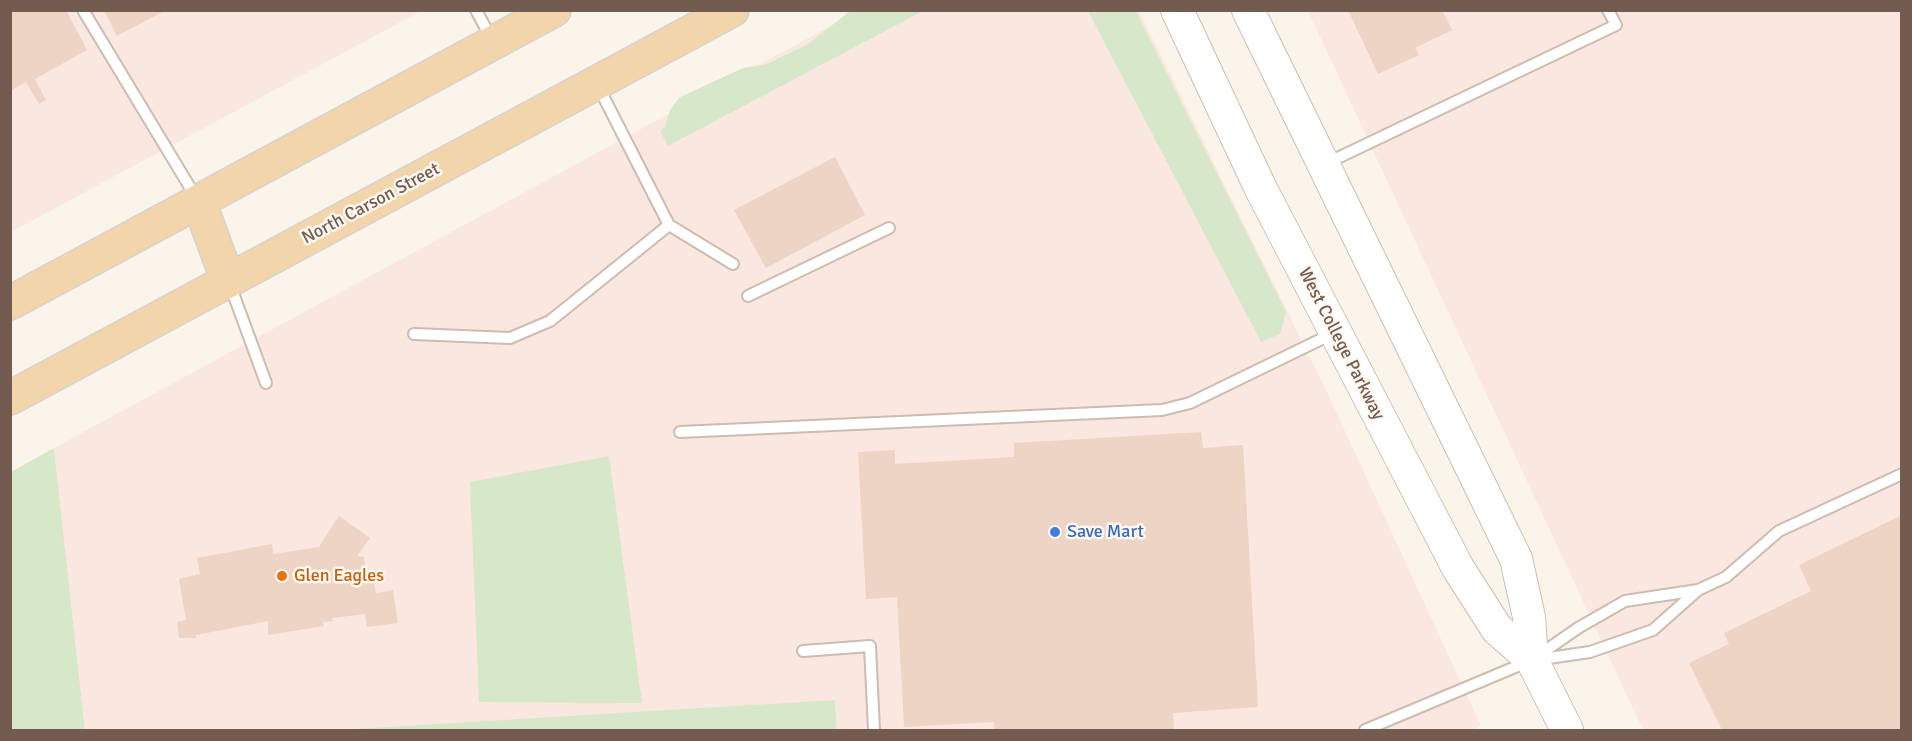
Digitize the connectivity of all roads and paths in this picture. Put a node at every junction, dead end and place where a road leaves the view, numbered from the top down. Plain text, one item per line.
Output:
1 (82, 10) edge
2 (476, 10) edge
3 (554, 10) edge
4 (732, 10) edge
5 (1177, 10) edge
6 (1248, 10) edge
7 (1608, 10) edge
8 (494, 43) junction
9 (596, 83) junction
10 (1323, 165) junction
11 (199, 202) junction
12 (669, 225) junction
13 (889, 228) dead end
14 (733, 264) dead end
15 (228, 281) junction
16 (748, 296) dead end
17 (10, 303) edge
18 (1335, 332) junction
19 (414, 334) dead end
20 (266, 383) dead end
21 (10, 398) edge
22 (680, 432) dead end
23 (1902, 474) edge
24 (1698, 590) junction
25 (804, 651) dead end
26 (1532, 660) junction
27 (874, 730) edge
28 (1365, 730) edge
29 (1567, 730) edge

1 - 11 lane
2 - 8 lane
3 - 8 main road
4 - 9 main road, North Carson Street
5 - 18 street, West College Parkway
6 - 10 street, West College Parkway
7 - 10 lane
8 - 11 main road
9 - 12 lane
9 - 15 main road, North Carson Street
10 - 26 street, West College Parkway
11 - 15 main road
11 - 17 main road
12 - 14 lane
12 - 19 lane
13 - 16 lane
15 - 20 lane
15 - 21 main road, North Carson Street
18 - 22 lane
18 - 26 street, West College Parkway
23 - 24 lane
24 - 26 lane
24 - 26 lane
25 - 27 lane
26 - 28 lane
26 - 29 street, West College Parkway

